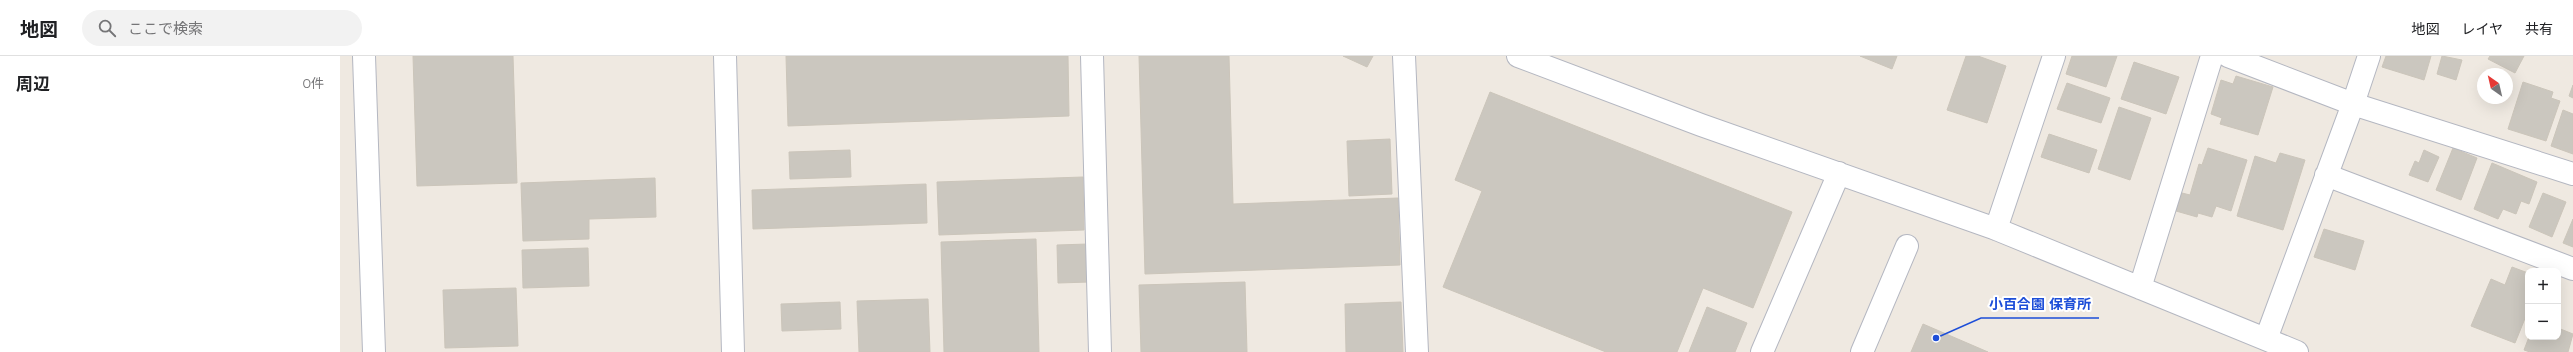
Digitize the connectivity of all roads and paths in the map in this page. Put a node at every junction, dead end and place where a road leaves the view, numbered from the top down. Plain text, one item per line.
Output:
1 (364, 56) edge
2 (725, 56) edge
3 (1092, 56) edge
4 (1404, 56) edge
5 (1520, 56) edge
6 (2054, 56) edge
7 (2212, 56) edge
8 (2228, 56) edge
9 (2369, 56) edge
10 (2354, 104) junction
11 (1839, 173) junction
12 (2573, 174) edge
13 (2326, 175) junction
14 (1996, 229) junction
15 (1907, 246) dead end
16 (2573, 269) edge
17 (2140, 288) junction
18 (2266, 339) junction
19 (374, 352) edge
20 (732, 352) edge
21 (1100, 352) edge
22 (1417, 352) edge
23 (1762, 352) edge
24 (1862, 352) edge
25 (2297, 352) edge

1 - 19 street
2 - 20 street
3 - 21 street
4 - 22 street
5 - 11 street
6 - 14 street
7 - 17 street
8 - 10 street
9 - 10 street
10 - 12 street
10 - 13 street
11 - 14 street
11 - 23 street
13 - 16 street
13 - 18 street
14 - 17 street
15 - 24 street
17 - 18 street
18 - 25 street

